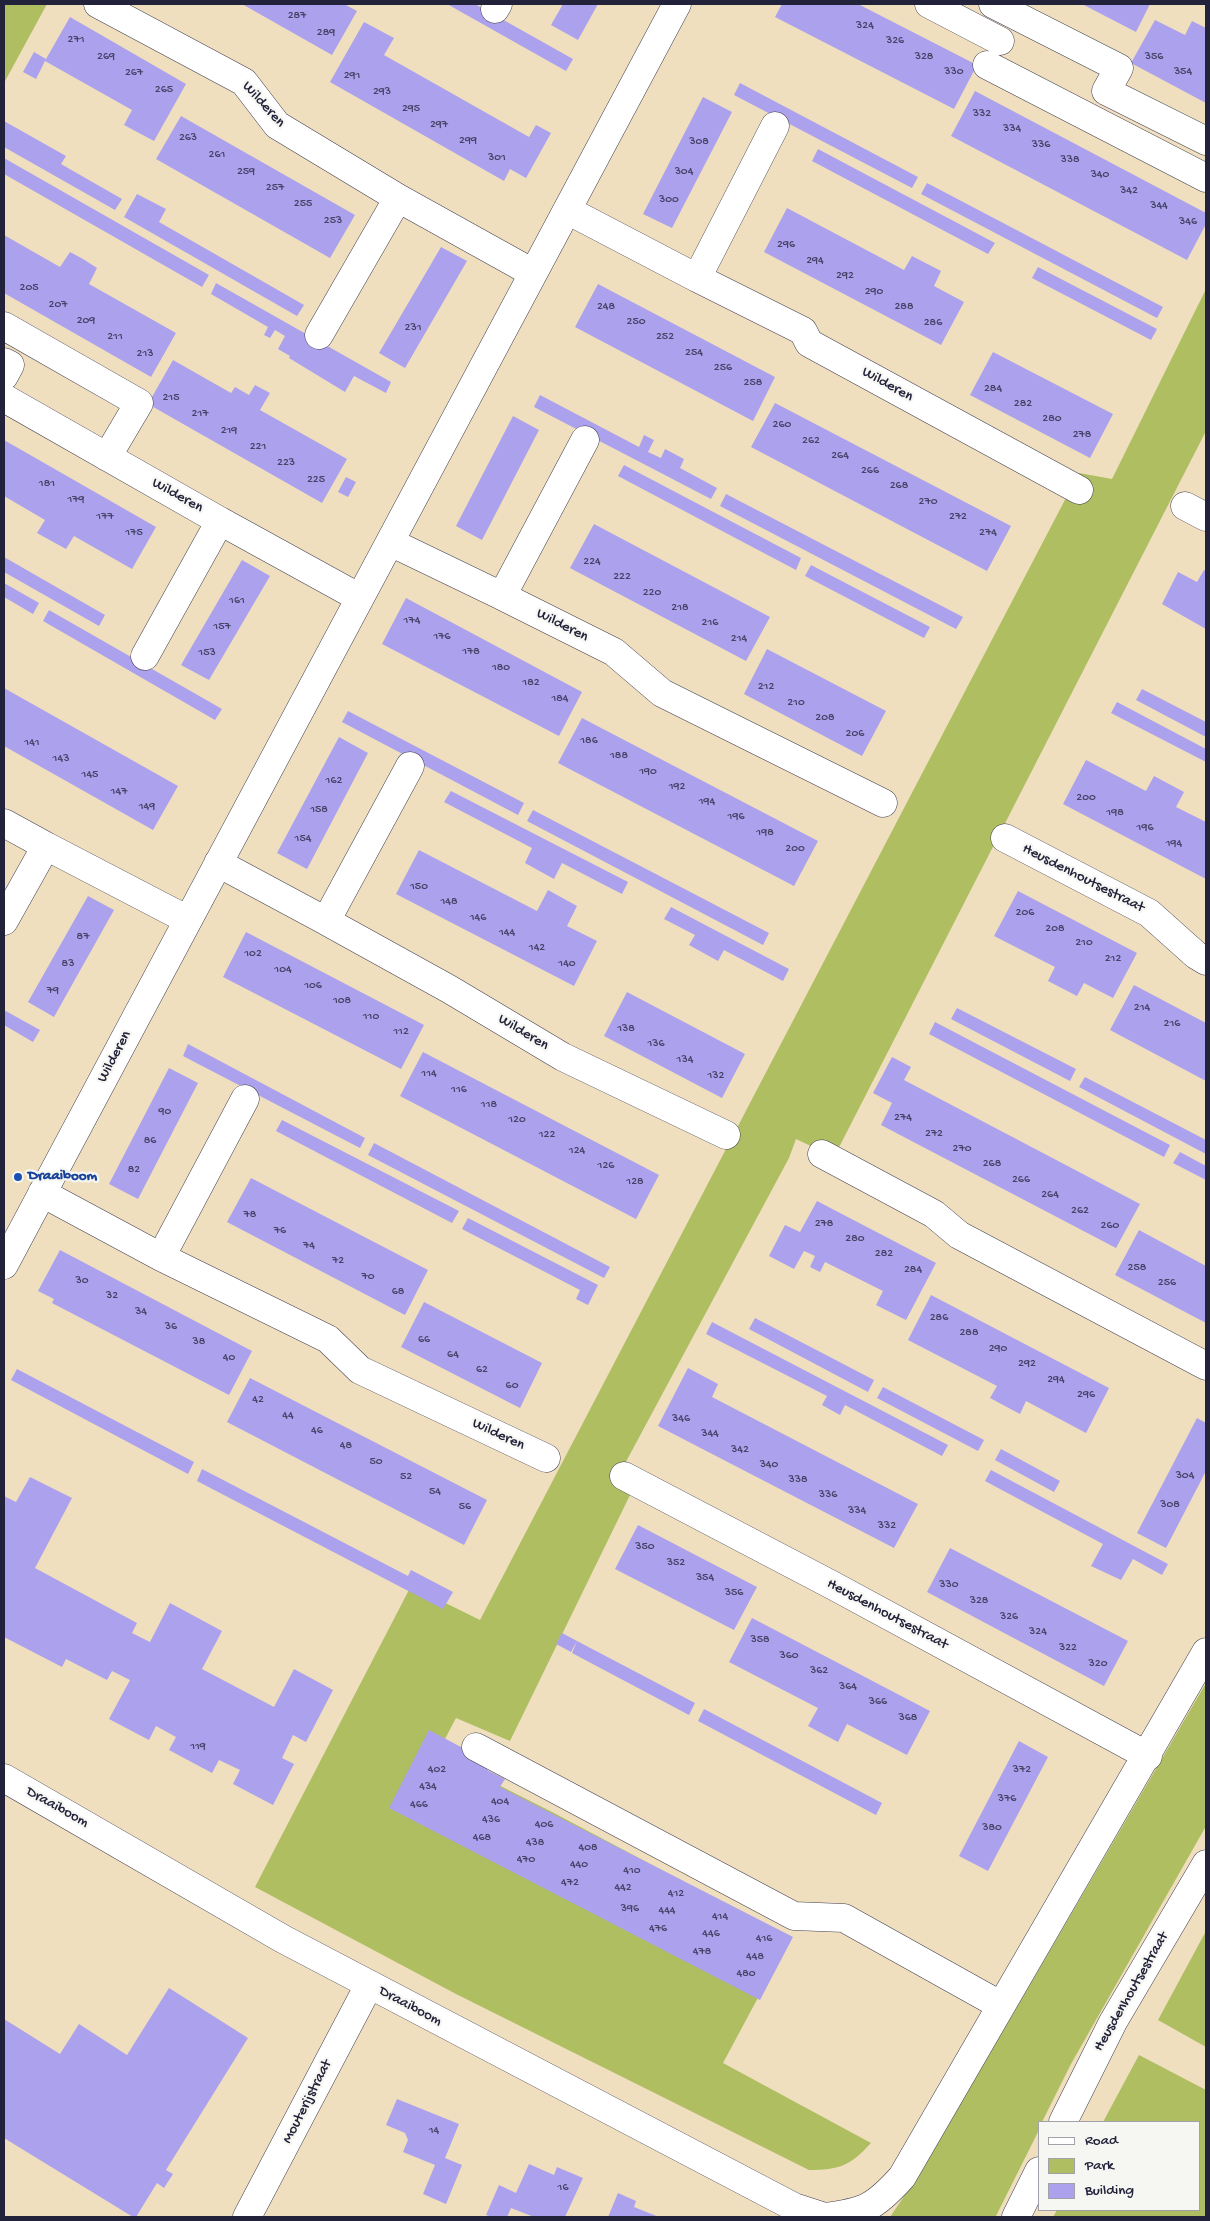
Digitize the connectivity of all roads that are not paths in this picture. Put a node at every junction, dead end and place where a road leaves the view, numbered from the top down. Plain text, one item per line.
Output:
1 (98, 4) edge
2 (677, 4) edge
3 (929, 4) edge
4 (994, 4) edge
5 (1000, 41) dead end
6 (987, 64) dead end
7 (1106, 91) junction
8 (1091, 118) junction
9 (775, 126) dead end
10 (1206, 140) edge
11 (1206, 178) edge
12 (398, 198) junction
13 (567, 210) junction
14 (533, 273) junction
15 (697, 278) junction
16 (4, 326) edge
17 (319, 335) dead end
18 (4, 362) edge
19 (4, 376) edge
20 (4, 398) edge
21 (585, 440) dead end
22 (107, 457) junction
23 (1080, 490) dead end
24 (220, 520) junction
25 (390, 542) junction
26 (502, 596) junction
27 (360, 598) junction
28 (145, 656) dead end
29 (410, 766) dead end
30 (883, 802) dead end
31 (4, 823) edge
32 (1005, 838) dead end
33 (46, 846) junction
34 (218, 863) junction
35 (188, 920) junction
36 (4, 921) edge
37 (326, 921) junction
38 (1206, 961) edge
39 (245, 1099) dead end
40 (726, 1135) dead end
41 (822, 1154) dead end
42 (42, 1194) junction
43 (10, 1237) edge
44 (161, 1257) junction
45 (4, 1265) edge
46 (1206, 1366) edge
47 (546, 1458) dead end
48 (624, 1476) dead end
49 (1206, 1652) edge
50 (476, 1747) dead end
51 (1148, 1756) junction
52 (4, 1778) edge
53 (1206, 1864) edge
54 (369, 1985) junction
55 (1000, 2005) junction
56 (1063, 2121) edge
57 (1038, 2173) edge
58 (247, 2217) edge
59 (825, 2217) edge
60 (1016, 2217) edge

1 - 12 street, Wilderen
2 - 13 street, Wilderen
3 - 5 street
4 - 7 street
6 - 8 street
7 - 8 street
7 - 10 street
8 - 11 street
9 - 15 street
12 - 14 street, Wilderen
12 - 17 street
13 - 14 street, Wilderen
13 - 15 street, Wilderen
14 - 25 street, Wilderen
15 - 23 street, Wilderen
16 - 22 street
18 - 19 street
20 - 22 street, Wilderen
21 - 26 street
22 - 24 street, Wilderen
24 - 27 street, Wilderen
24 - 28 street, Wilderen
25 - 26 street, Wilderen
25 - 27 street, Wilderen
26 - 30 street, Wilderen
27 - 34 street, Wilderen
29 - 37 street
31 - 33 street
32 - 38 street, Heusdenhoutsestraat
33 - 35 street
33 - 36 street
34 - 35 street, Wilderen
34 - 37 street, Wilderen
35 - 42 street, Wilderen
37 - 40 street, Wilderen
39 - 44 street
41 - 46 street
42 - 43 street, Wilderen
42 - 44 street, Wilderen
43 - 45 street, Wilderen
44 - 47 street, Wilderen
48 - 51 street, Heusdenhoutsestraat
49 - 51 street
50 - 55 street
51 - 55 street
52 - 54 street, Draaiboom
53 - 56 street, Heusdenhoutsestraat
54 - 58 street, Mouterijstraat
54 - 59 street, Draaiboom
55 - 59 street, Draaiboom
57 - 60 street

